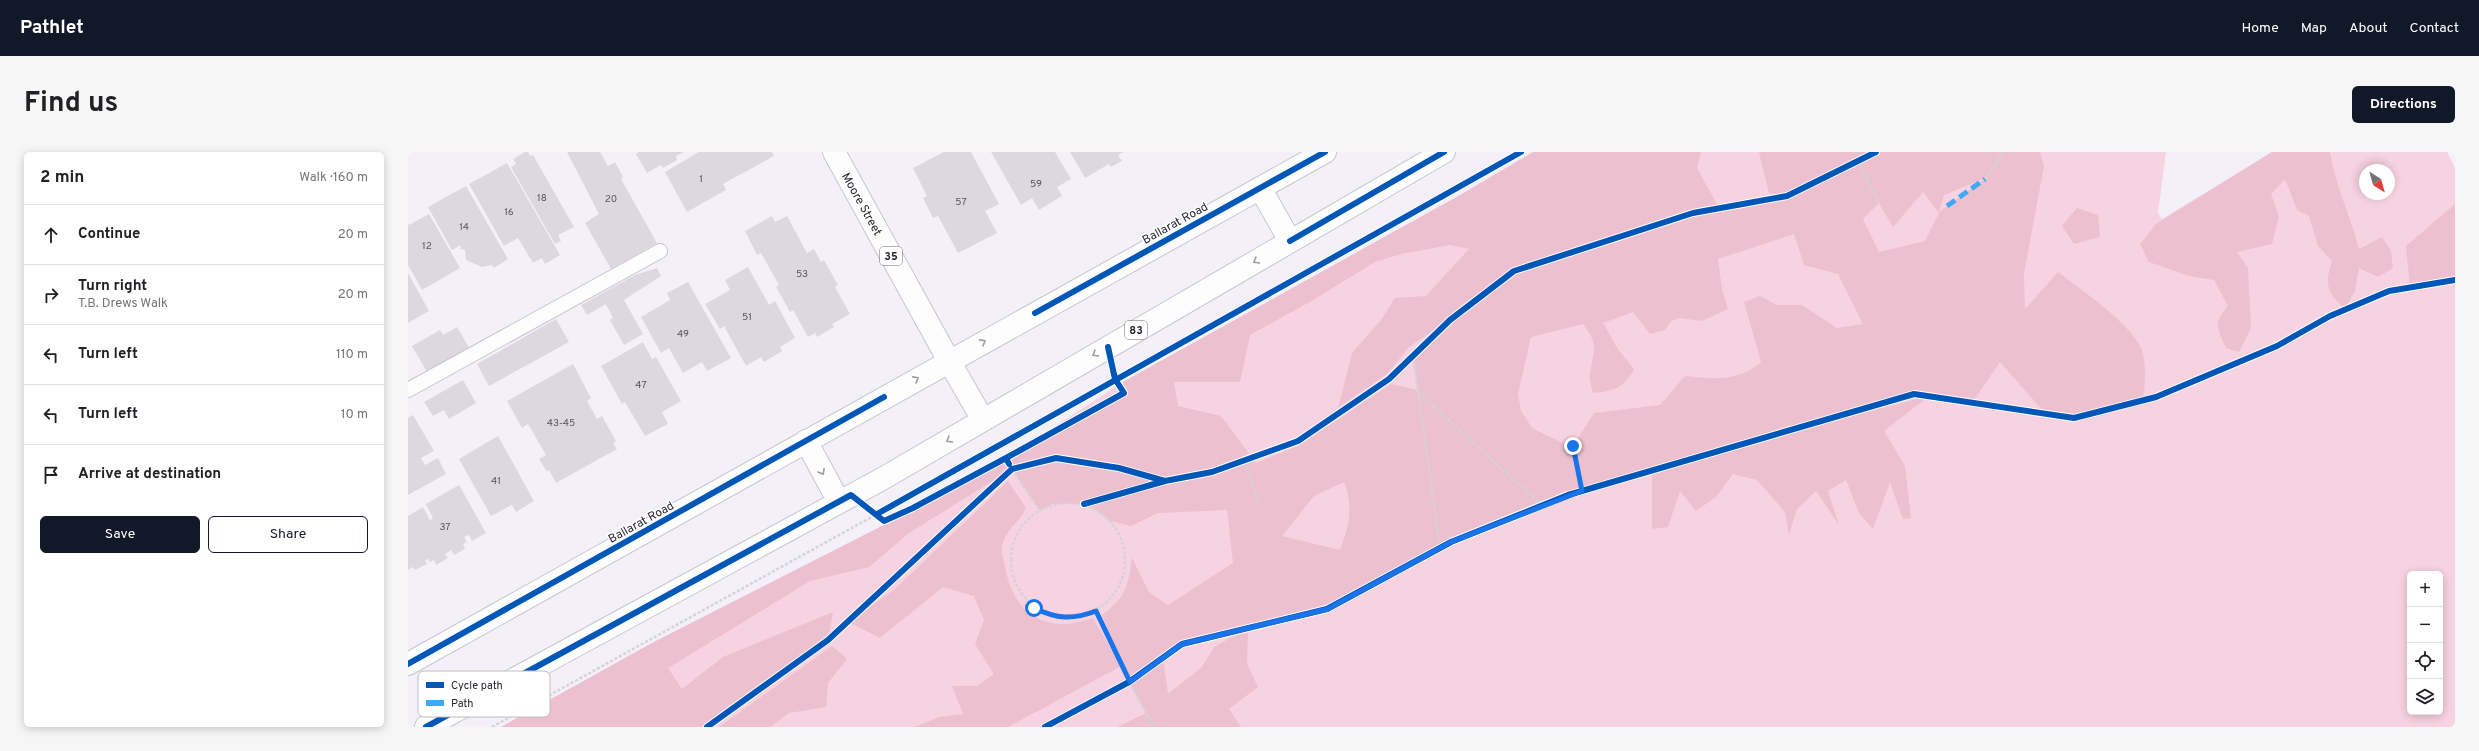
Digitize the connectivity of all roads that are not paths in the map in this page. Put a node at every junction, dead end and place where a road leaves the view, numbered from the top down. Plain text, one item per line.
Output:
1 (834, 152) edge
2 (1325, 152) edge
3 (1444, 152) edge
4 (1260, 188) junction
5 (1290, 241) junction
6 (660, 251) dead end
7 (949, 361) junction
8 (408, 390) edge
9 (983, 420) junction
10 (806, 441) junction
11 (845, 499) junction
12 (408, 664) edge
13 (529, 671) edge
14 (444, 717) edge
15 (426, 727) edge

1 - 7 main road, Moore Street / 35
2 - 4 main road, Ballarat Road
3 - 5 main road, 83
4 - 5 main road
7 -> 4 main road, Ballarat Road
5 -> 9 main road, 83
6 - 8 lane
7 - 9 main road, 35
10 -> 7 main road, Ballarat Road
9 -> 11 main road
10 -> 11 main road
10 - 12 main road, Ballarat Road
11 - 13 main road
14 - 15 main road

